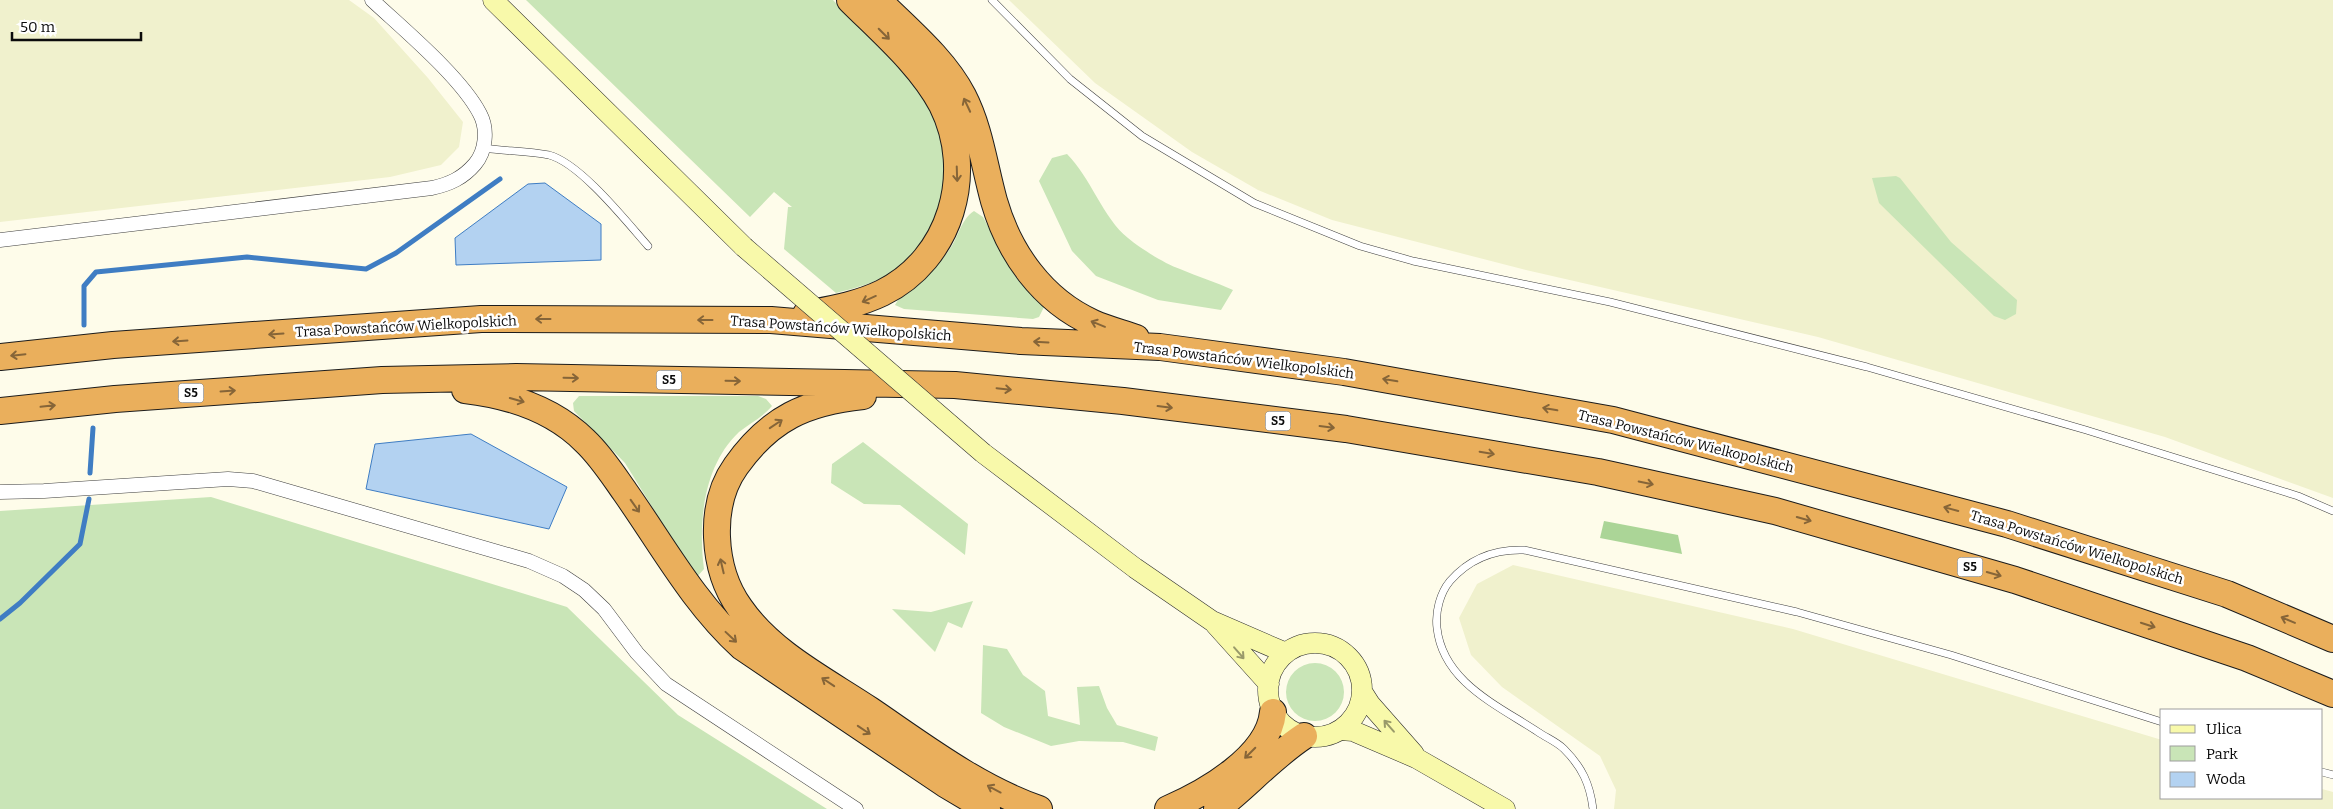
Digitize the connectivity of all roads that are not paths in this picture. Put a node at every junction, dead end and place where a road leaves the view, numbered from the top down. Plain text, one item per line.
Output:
1 (372, 0) edge
2 (493, 0) edge
3 (850, 0) edge
4 (878, 0) edge
5 (992, 0) edge
6 (483, 148) junction
7 (0, 240) edge
8 (648, 246) dead end
9 (772, 320) junction
10 (1160, 347) junction
11 (0, 357) edge
12 (382, 380) junction
13 (955, 385) junction
14 (0, 411) edge
15 (0, 492) edge
16 (2333, 511) edge
17 (1212, 621) junction
18 (2333, 639) edge
19 (1286, 652) junction
20 (1268, 684) junction
21 (1363, 693) junction
22 (2333, 694) edge
23 (1273, 712) junction
24 (2160, 721) edge
25 (1340, 730) junction
26 (1304, 736) junction
27 (1416, 758) junction
28 (856, 809) edge
29 (987, 809) edge
30 (1039, 809) edge
31 (1168, 809) edge
32 (1217, 809) edge
33 (1505, 809) edge
34 (1593, 809) edge

1 - 6 street
2 - 17 main road, bridge
3 -> 9 highway
10 -> 4 highway
5 - 16 lane
6 - 7 street
6 - 8 lane
10 -> 9 highway, Trasa Powstańców Wielkopolskich
9 -> 11 highway, Trasa Powstańców Wielkopolskich
18 -> 10 highway, Trasa Powstańców Wielkopolskich
12 -> 13 highway, S5
14 -> 12 highway, S5
12 -> 29 highway
13 -> 22 highway, S5
30 -> 13 highway
15 - 28 street
17 - 19 main road
17 -> 20 main road
19 - 20 main road
19 - 21 main road
20 - 23 main road
21 - 25 main road
27 -> 21 main road
23 - 26 main road
23 -> 31 highway
24 - 34 lane
25 - 26 main road
25 - 27 main road
26 - 32 highway
27 - 33 main road

